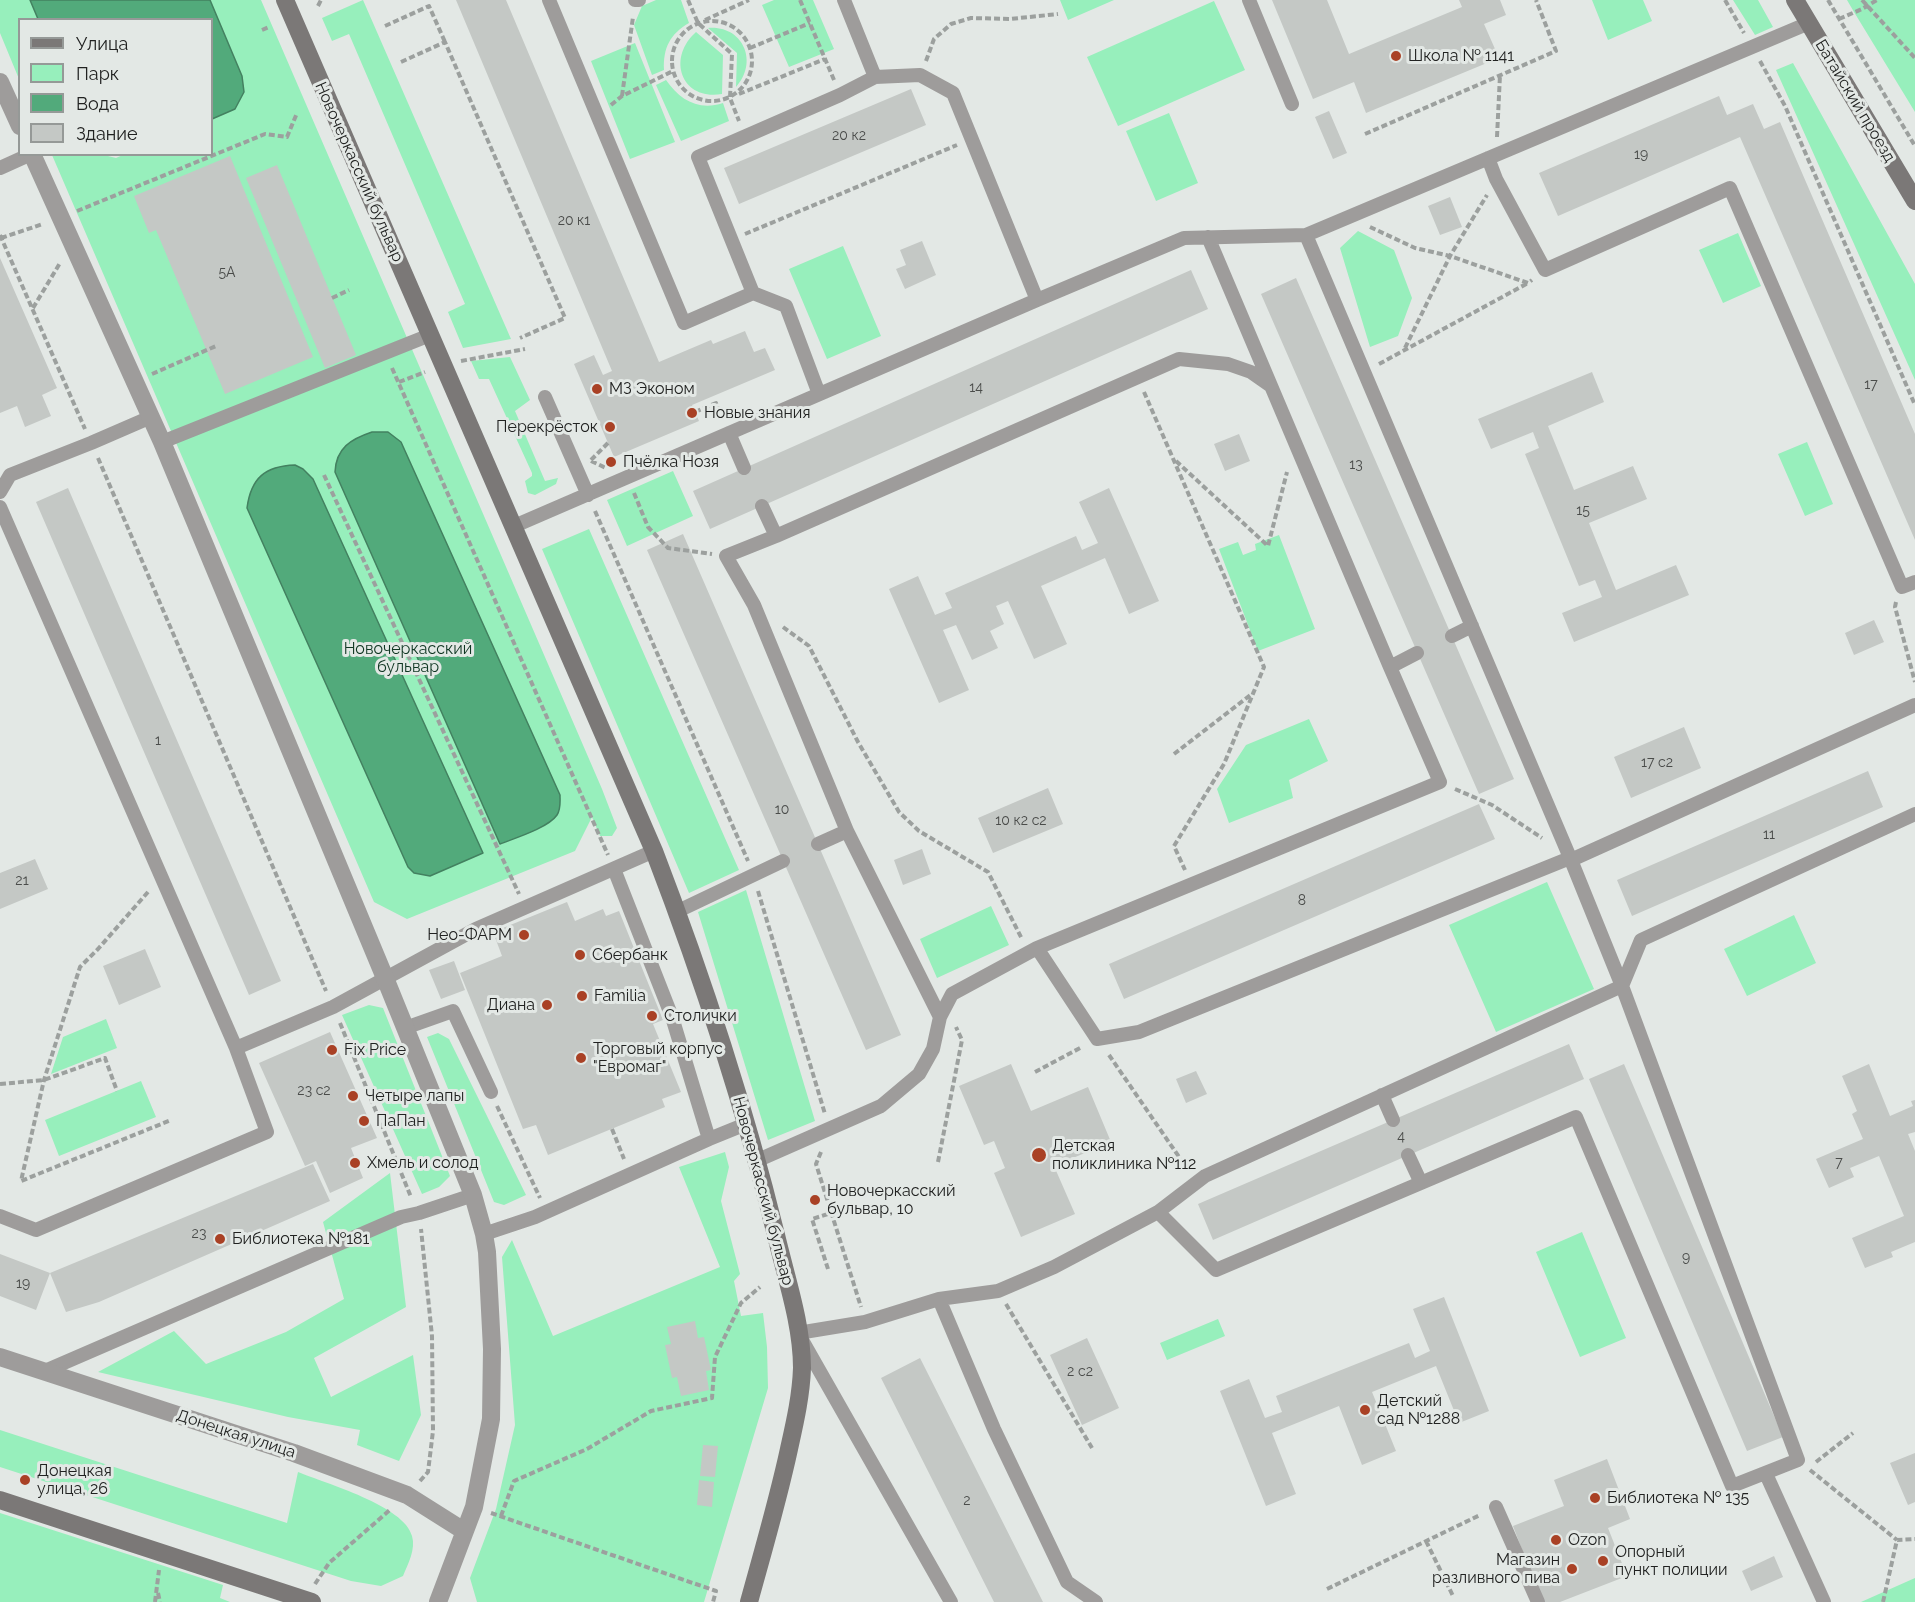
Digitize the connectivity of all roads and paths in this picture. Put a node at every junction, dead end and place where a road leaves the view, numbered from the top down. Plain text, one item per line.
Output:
1 (285, 0) edge
2 (321, 0) edge
3 (549, 0) edge
4 (636, 0) edge
5 (688, 0) edge
6 (749, 0) edge
7 (800, 0) edge
8 (844, 0) edge
9 (1249, 0) edge
10 (1536, 0) edge
11 (1725, 0) edge
12 (1795, 0) edge
13 (1828, 0) edge
14 (1862, 0) edge
15 (1877, 0) edge
16 (318, 6) dead end
17 (1868, 6) junction
18 (1058, 14) dead end
19 (1839, 19) junction
20 (698, 23) junction
21 (810, 23) junction
22 (1809, 23) junction
23 (385, 26) dead end
24 (269, 27) dead end
25 (262, 30) dead end
26 (445, 42) junction
27 (1752, 47) junction
28 (750, 48) junction
29 (1915, 58) edge
30 (825, 59) junction
31 (401, 62) dead end
32 (673, 71) junction
33 (920, 75) junction
34 (1500, 75) junction
35 (875, 77) junction
36 (0, 82) edge
37 (840, 94) junction
38 (730, 98) junction
39 (1292, 104) dead end
40 (297, 112) dead end
41 (18, 122) edge
42 (1365, 134) dead end
43 (745, 136) junction
44 (972, 139) junction
45 (1915, 146) edge
46 (213, 155) edge
47 (27, 156) edge
48 (33, 156) edge
49 (211, 156) edge
50 (1492, 156) junction
51 (0, 168) edge
52 (181, 168) junction
53 (184, 175) dead end
54 (1497, 179) junction
55 (1915, 201) edge
56 (71, 213) dead end
57 (1347, 217) junction
58 (45, 223) dead end
59 (1306, 235) junction
60 (0, 236) edge
61 (1208, 237) junction
62 (731, 240) junction
63 (72, 244) junction
64 (1450, 256) junction
65 (1545, 270) junction
66 (1528, 283) junction
67 (349, 290) dead end
68 (753, 293) junction
69 (332, 298) dead end
70 (1037, 300) junction
71 (33, 309) junction
72 (430, 335) junction
73 (520, 338) dead end
74 (216, 346) dead end
75 (1405, 348) junction
76 (385, 352) junction
77 (1365, 372) junction
78 (152, 374) dead end
79 (1138, 377) junction
80 (1271, 386) junction
81 (819, 394) junction
82 (545, 397) dead end
83 (1915, 405) edge
84 (695, 412) dead end
85 (151, 417) junction
86 (729, 433) junction
87 (162, 442) junction
88 (1295, 442) junction
89 (91, 443) junction
90 (1173, 459) junction
91 (744, 468) dead end
92 (324, 475) dead end
93 (627, 477) junction
94 (0, 492) edge
95 (588, 495) junction
96 (762, 506) dead end
97 (0, 507) edge
98 (512, 527) junction
99 (776, 536) junction
100 (726, 556) junction
101 (1908, 585) edge
102 (781, 626) dead end
103 (1472, 626) junction
104 (1452, 636) dead end
105 (1417, 653) dead end
106 (1390, 667) junction
107 (1915, 682) edge
108 (1253, 692) junction
109 (1915, 705) edge
110 (1174, 754) dead end
111 (1440, 782) junction
112 (1915, 813) edge
113 (847, 831) junction
114 (818, 844) dead end
115 (654, 851) junction
116 (1571, 859) junction
117 (783, 861) dead end
118 (614, 869) junction
119 (753, 875) junction
120 (160, 878) junction
121 (1192, 884) junction
122 (526, 908) junction
123 (678, 911) junction
124 (1033, 950) junction
125 (385, 978) junction
126 (1622, 986) junction
127 (333, 1007) junction
128 (944, 1012) junction
129 (405, 1028) junction
130 (1097, 1039) junction
131 (236, 1048) junction
132 (1035, 1072) dead end
133 (44, 1080) junction
134 (0, 1084) edge
135 (117, 1090) dead end
136 (491, 1092) joint
137 (1382, 1095) junction
138 (171, 1120) dead end
139 (1393, 1120) dead end
140 (746, 1124) junction
141 (612, 1129) dead end
142 (830, 1130) junction
143 (709, 1139) junction
144 (1408, 1155) dead end
145 (756, 1161) junction
146 (938, 1162) dead end
147 (631, 1175) junction
148 (1197, 1182) junction
149 (1421, 1183) junction
150 (473, 1195) junction
151 (546, 1212) junction
152 (1158, 1212) junction
153 (419, 1213) junction
154 (831, 1213) junction
155 (0, 1216) edge
156 (484, 1234) junction
157 (828, 1269) dead end
158 (760, 1287) dead end
159 (998, 1291) junction
160 (939, 1299) junction
161 (865, 1322) junction
162 (798, 1333) junction
163 (0, 1357) edge
164 (45, 1371) junction
165 (1853, 1433) dead end
166 (1092, 1448) dead end
167 (1803, 1464) junction
168 (1766, 1474) junction
169 (407, 1495) junction
170 (0, 1500) edge
171 (474, 1507) junction
172 (1496, 1507) joint
173 (501, 1516) junction
174 (464, 1531) junction
175 (1915, 1539) edge
176 (1897, 1540) junction
177 (1426, 1541) junction
178 (160, 1552) junction
179 (1327, 1589) dead end
180 (157, 1592) junction
181 (1453, 1596) dead end
182 (308, 1601) edge
183 (155, 1602) edge
184 (160, 1602) edge
185 (438, 1602) edge
186 (713, 1602) edge
187 (749, 1602) edge
188 (951, 1602) edge
189 (1096, 1602) edge
190 (1538, 1602) edge
191 (1823, 1602) edge
192 (1883, 1602) edge

1 - 72 street, Новочеркасский бульвар
2 - 16 path
3 - 68 lane
4 - 32 path
5 - 20 path
6 - 20 path
7 - 21 path
8 - 35 lane
9 - 39 lane
10 - 34 path
11 - 27 path
12 - 22 street, Батайский проезд
13 - 19 path
14 - 17 path
15 - 17 path
17 - 19 path
17 - 29 path
18 - 33 path
19 - 45 path
20 - 28 path
20 - 32 path
20 - 38 path
21 - 28 path
21 - 30 path
22 - 27 lane
22 - 55 street, Батайский проезд
23 - 26 path
24 - 25 path
26 - 31 path
26 - 73 path
27 - 50 lane
27 - 83 path
28 - 38 path
30 - 37 path
30 - 38 path
32 - 38 path
33 - 35 lane
33 - 44 lane
34 - 42 path
34 - 50 path
35 - 37 lane
36 - 41 street
37 - 43 lane
38 - 43 path
40 - 46 path
43 - 62 lane
44 - 62 path
44 - 70 lane
47 - 51 lane
48 - 63 street
49 - 52 path
50 - 54 lane
50 - 57 lane
52 - 53 path
52 - 56 path
54 - 64 path
54 - 65 lane
57 - 59 lane
57 - 64 path
58 - 60 path
59 - 61 lane
59 - 77 lane
60 - 71 path
61 - 70 lane
61 - 80 lane
62 - 68 lane
63 - 71 path
63 - 85 street
64 - 66 path
64 - 75 path
65 - 66 path
65 - 101 lane
66 - 75 path
67 - 69 path
68 - 81 lane
70 - 81 lane
71 - 89 path
72 - 76 lane
72 - 98 street, Новочеркасский бульвар
74 - 78 path
75 - 77 path
76 - 87 lane
76 - 118 path
77 - 103 lane
79 - 80 lane
79 - 90 path
79 - 99 lane
80 - 88 lane
81 - 86 lane
82 - 95 lane
84 - 86 path
85 - 87 street
85 - 89 lane
86 - 91 lane
86 - 93 lane
87 - 125 street
88 - 90 path
88 - 106 lane
89 - 94 lane
89 - 127 path
90 - 108 path
92 - 122 path
93 - 95 lane
93 - 100 path
95 - 98 lane
95 - 119 path
96 - 99 lane
97 - 120 lane
98 - 115 street, Новочеркасский бульвар
99 - 100 lane
100 - 113 lane
101 - 107 path
102 - 124 path
103 - 104 lane
103 - 116 lane
105 - 106 lane
106 - 111 lane
108 - 110 path
108 - 121 path
109 - 116 lane
111 - 116 path
111 - 121 lane
112 - 126 lane
113 - 114 lane
113 - 128 lane
115 - 118 lane
115 - 123 street, Новочеркасский бульвар
116 - 126 lane
116 - 130 lane
117 - 119 lane
118 - 122 lane
118 - 143 lane
119 - 123 lane
119 - 142 path
120 - 131 lane
120 - 133 path
121 - 124 lane
122 - 125 lane
123 - 140 street, Новочеркасский бульвар
124 - 128 lane
124 - 130 lane
125 - 127 lane
125 - 129 street
126 - 137 lane
126 - 167 lane
127 - 131 lane
127 - 153 path
128 - 142 lane
128 - 146 path
129 - 136 lane
129 - 150 street
130 - 132 path
130 - 148 path
131 - 155 lane
133 - 134 path
133 - 135 path
133 - 138 path
136 - 151 path
137 - 139 lane
137 - 148 lane
140 - 143 lane
140 - 145 street, Новочеркасский бульвар
141 - 147 path
142 - 145 lane
142 - 154 path
143 - 147 lane
144 - 149 lane
145 - 162 street, Новочеркасский бульвар
147 - 151 lane
148 - 152 lane
149 - 152 lane
149 - 168 lane
150 - 153 lane
150 - 156 street
151 - 156 lane
152 - 159 lane
153 - 164 lane
153 - 169 path
154 - 157 path
154 - 161 path
156 - 171 street
158 - 173 path
159 - 160 lane
159 - 166 path
160 - 161 lane
160 - 189 lane
161 - 162 lane
162 - 187 street, Новочеркасский бульвар
162 - 188 lane
163 - 164 street, Донецкая улица
164 - 169 street, Донецкая улица
165 - 167 path
167 - 168 lane
167 - 176 path
168 - 191 lane
169 - 174 street, Донецкая улица
169 - 182 path
170 - 178 street
171 - 173 path
171 - 174 street
172 - 177 path
172 - 190 lane
173 - 186 path
174 - 185 street
175 - 176 path
176 - 192 path
177 - 179 path
177 - 181 path
178 - 180 path
178 - 182 street
180 - 183 path
180 - 184 path

